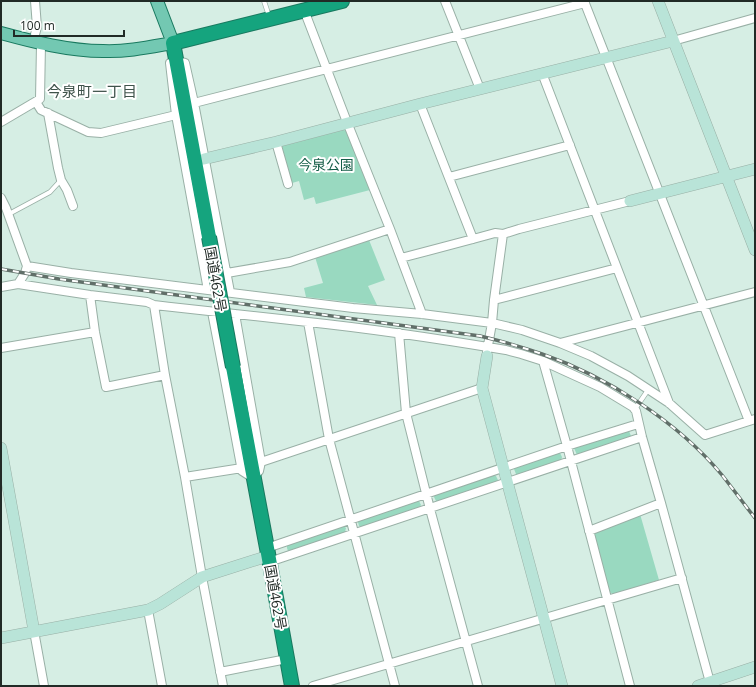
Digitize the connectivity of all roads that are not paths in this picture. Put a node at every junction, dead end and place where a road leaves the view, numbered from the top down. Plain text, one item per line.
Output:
1 (35, 1) edge
2 (157, 1) edge
3 (264, 1) edge
4 (342, 1) edge
5 (445, 1) edge
6 (658, 1) edge
7 (584, 2) edge
8 (304, 8) junction
9 (755, 18) edge
10 (269, 19) junction
11 (1, 33) edge
12 (458, 35) junction
13 (673, 41) junction
14 (173, 42) junction
15 (36, 43) junction
16 (606, 57) junction
17 (176, 61) junction
18 (326, 69) junction
19 (542, 73) junction
20 (480, 89) junction
21 (36, 102) junction
22 (194, 103) junction
23 (420, 104) junction
24 (48, 113) junction
25 (176, 115) junction
26 (1, 122) edge
27 (347, 122) junction
28 (276, 142) junction
29 (570, 145) junction
30 (204, 159) junction
31 (755, 169) edge
32 (726, 176) junction
33 (449, 177) junction
34 (62, 180) junction
35 (288, 184) dead end
36 (660, 193) junction
37 (1, 198) edge
38 (630, 201) joint
39 (73, 206) dead end
40 (595, 210) junction
41 (9, 214) junction
42 (390, 229) junction
43 (503, 234) junction
44 (473, 239) junction
45 (755, 250) edge
46 (401, 258) junction
47 (27, 266) junction
48 (617, 268) junction
49 (227, 273) junction
50 (18, 284) junction
51 (1, 287) edge
52 (208, 290) junction
53 (230, 292) junction
54 (755, 292) edge
55 (90, 295) junction
56 (494, 300) junction
57 (154, 305) junction
58 (704, 306) junction
59 (212, 312) junction
60 (235, 314) junction
61 (422, 314) junction
62 (308, 322) junction
63 (492, 323) junction
64 (638, 323) junction
65 (95, 332) junction
66 (399, 333) junction
67 (560, 343) junction
68 (1, 348) edge
69 (487, 351) junction
70 (543, 362) junction
71 (166, 375) junction
72 (482, 388) junction
73 (648, 389) junction
74 (669, 403) junction
75 (634, 409) junction
76 (406, 413) junction
77 (752, 420) edge
78 (638, 424) junction
79 (642, 437) junction
80 (329, 439) junction
81 (567, 446) junction
82 (1, 448) edge
83 (571, 461) junction
84 (260, 462) junction
85 (242, 468) junction
86 (504, 468) junction
87 (185, 478) junction
88 (253, 478) junction
89 (508, 482) junction
90 (426, 494) junction
91 (661, 503) junction
92 (430, 508) junction
93 (350, 519) junction
94 (589, 531) junction
95 (354, 533) junction
96 (268, 555) junction
97 (202, 577) junction
98 (682, 578) junction
99 (608, 600) junction
100 (148, 610) junction
101 (544, 618) junction
102 (34, 632) junction
103 (1, 638) edge
104 (466, 641) junction
105 (287, 659) junction
106 (389, 664) junction
107 (755, 667) edge
108 (220, 672) junction
109 (711, 684) edge
110 (44, 686) edge
111 (162, 686) edge
112 (223, 686) edge
113 (292, 686) edge
114 (313, 686) edge
115 (395, 686) edge
116 (478, 686) edge
117 (562, 686) edge
118 (630, 686) edge
119 (698, 686) edge

1 - 15 street
2 - 14 main road
3 - 10 lane
4 - 8 highway
5 - 12 street
6 - 13 street
7 - 12 street
7 - 16 street
8 - 10 highway
8 - 18 street
9 - 13 street
10 - 14 highway
11 - 15 main road
12 - 18 street
12 - 20 street
13 - 16 street
13 - 32 street
14 - 15 main road
14 - 17 highway, 国道462号
15 - 21 street
16 - 19 street
16 - 36 street
17 - 22 street
17 - 25 street
17 - 88 highway, 国道462号, bridge
18 - 22 street
18 - 27 street
19 - 20 street
19 - 29 street
20 - 23 street
21 - 24 street
21 - 26 street
22 - 30 street
23 - 27 street
23 - 33 street
24 - 25 street
24 - 34 street
25 - 52 street
27 - 28 street
27 - 42 street
28 - 30 street
28 - 35 street
29 - 33 street
29 - 40 street
30 - 49 street
31 - 32 street
32 - 36 street
32 - 45 street
33 - 44 street
34 - 39 street
34 - 41 lane
36 - 38 street
36 - 58 street
37 - 41 street
38 - 40 street
40 - 43 street
40 - 48 street
41 - 47 street
42 - 46 street
42 - 49 street
43 - 44 street
43 - 56 street
44 - 46 street
46 - 61 street
47 - 50 street
47 - 52 street
48 - 56 street
48 - 64 street
49 - 53 street
50 - 51 street
50 - 55 street
52 - 53 street
53 - 61 street
54 - 58 street
55 - 57 street
55 - 65 street
56 - 63 street
57 - 59 street
57 - 71 street
58 - 64 street
58 - 77 street
59 - 60 street
59 - 85 street
60 - 62 street
60 - 84 street
61 - 63 street
62 - 66 street
62 - 80 street
63 - 67 street
63 - 69 street
64 - 67 street
64 - 74 street
65 - 68 street
65 - 71 street
66 - 69 street
66 - 76 street
67 - 73 street
69 - 70 street
69 - 72 street
70 - 75 street
70 - 81 street
71 - 87 street
72 - 76 street
72 - 86 street
73 - 74 street
73 - 75 lane
74 - 77 street
75 - 78 street
76 - 80 street
76 - 90 street
78 - 79 street
78 - 81 street
79 - 83 street
79 - 91 street
80 - 84 street
80 - 93 street
81 - 83 street
81 - 86 street
82 - 102 street
83 - 89 street
83 - 94 street
84 - 88 street
85 - 87 street
85 - 88 street
86 - 89 street
86 - 90 street
87 - 97 street
88 - 96 highway, 国道462号
89 - 92 street
89 - 101 street
90 - 92 street
90 - 93 street
91 - 94 street
91 - 98 street
92 - 95 street
92 - 104 street
93 - 95 street
93 - 96 street
94 - 99 street
95 - 96 street
95 - 106 street
96 - 97 street
96 - 105 highway, 国道462号
97 - 100 street
97 - 108 street
98 - 99 street
98 - 109 street
99 - 101 street
99 - 118 street
100 - 102 street
100 - 111 street
101 - 104 street
101 - 117 street
102 - 103 street
102 - 110 street
104 - 106 street
104 - 116 street
105 - 108 street
105 - 113 highway, 国道462号
106 - 114 street
106 - 115 street
107 - 109 street
108 - 112 street
109 - 119 street

